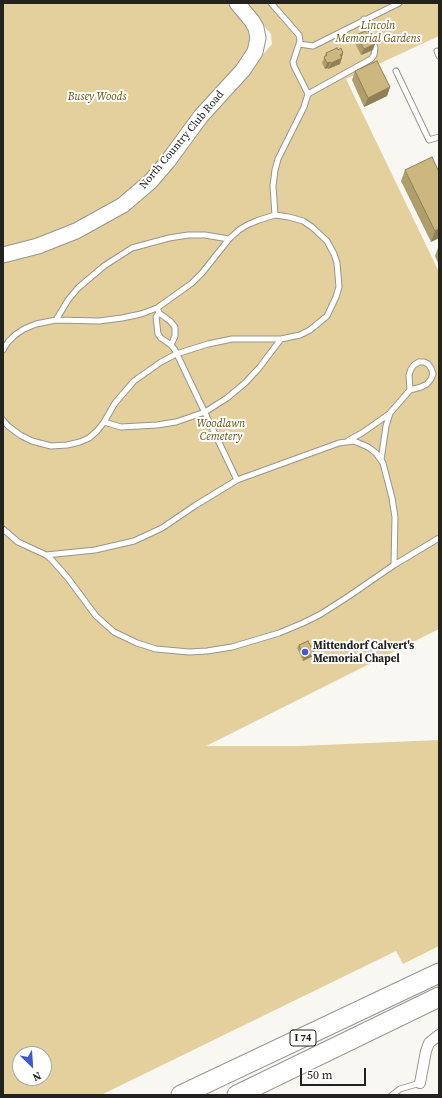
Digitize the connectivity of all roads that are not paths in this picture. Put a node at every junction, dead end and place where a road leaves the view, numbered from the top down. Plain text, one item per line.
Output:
1 (238, 3) edge
2 (271, 3) edge
3 (399, 3) edge
4 (364, 20) junction
5 (299, 44) junction
6 (396, 71) dead end
7 (308, 94) junction
8 (439, 137) edge
9 (275, 215) junction
10 (229, 240) junction
11 (3, 255) edge
12 (158, 310) junction
13 (56, 320) junction
14 (281, 339) junction
15 (171, 345) junction
16 (3, 350) edge
17 (176, 354) junction
18 (410, 390) junction
19 (205, 412) junction
20 (390, 413) junction
21 (3, 420) edge
22 (104, 422) junction
23 (348, 441) junction
24 (381, 460) junction
25 (237, 480) junction
26 (3, 529) edge
27 (439, 538) edge
28 (46, 555) junction
29 (394, 565) junction
30 (434, 975) edge
31 (439, 997) edge
32 (439, 1035) edge
33 (420, 1083) joint
34 (181, 1095) edge
35 (237, 1095) edge
36 (392, 1095) edge

1 - 11 street, North Country Club Road
2 - 5 lane
3 - 4 lane
4 - 5 lane
4 - 7 lane
5 - 7 lane
6 - 8 lane
7 - 9 lane
9 - 10 lane
9 - 14 lane
10 - 12 lane
10 - 13 lane
12 - 13 lane
12 - 15 lane
12 - 15 lane
13 - 16 lane
14 - 17 lane
14 - 19 lane
15 - 17 lane
17 - 19 lane
17 - 22 lane
18 - 18 lane
18 - 20 lane
19 - 22 lane
19 - 25 lane
20 - 23 lane
20 - 24 lane
21 - 22 lane
23 - 24 lane
23 - 25 lane
24 - 29 lane
25 - 28 lane
26 - 28 lane
27 - 29 lane
28 - 29 lane
30 - 34 highway, I 74
31 - 35 highway, I 74
32 - 33 street
33 - 36 lane

